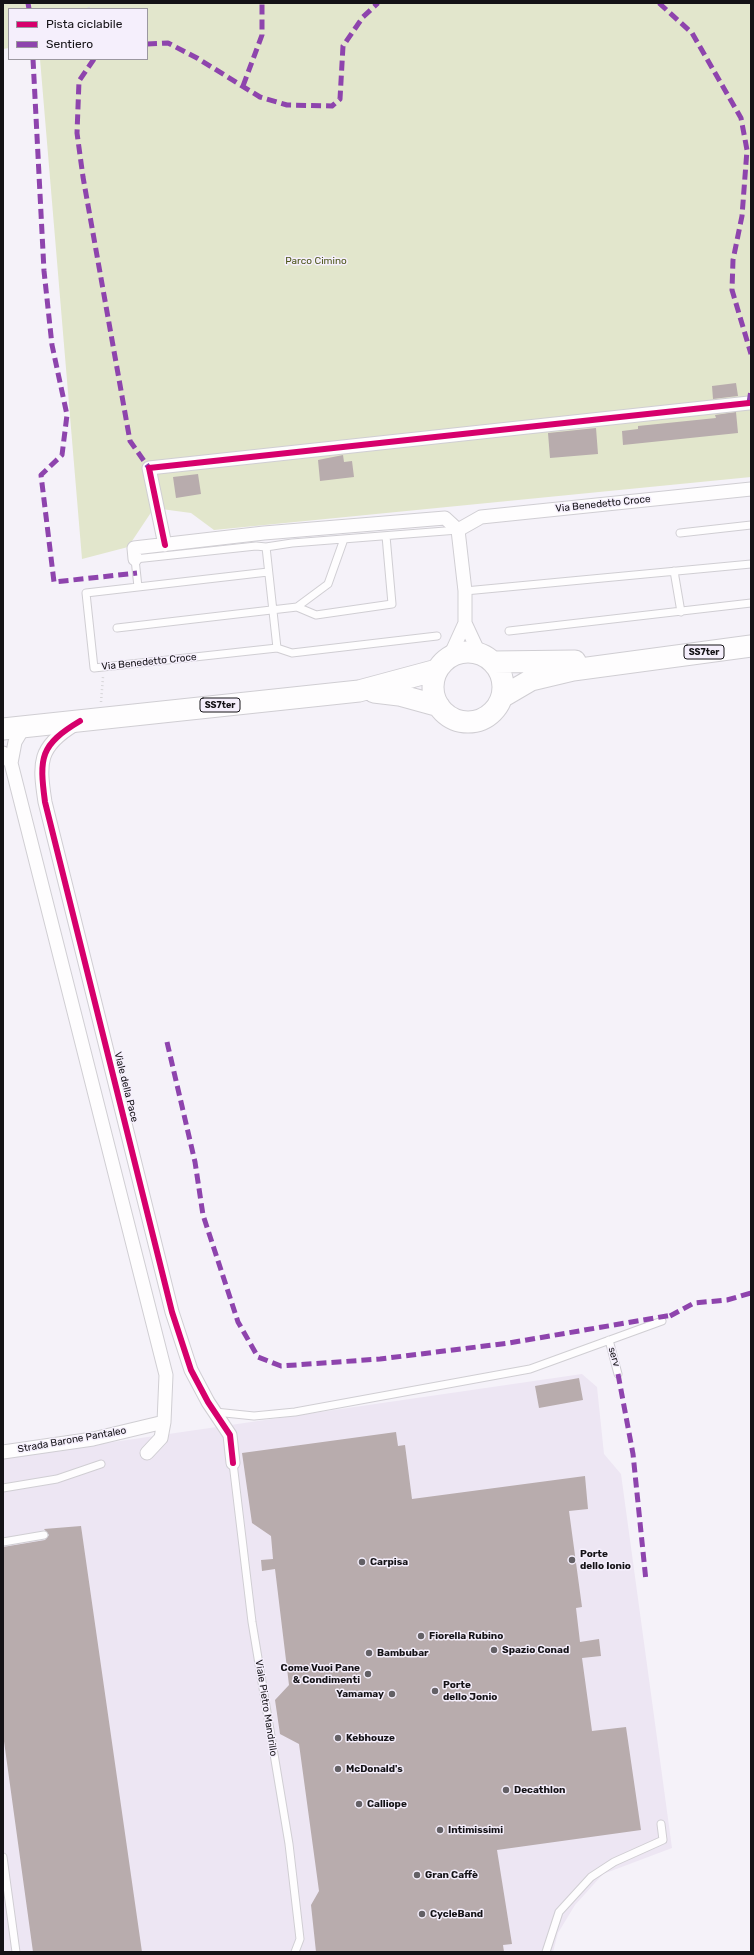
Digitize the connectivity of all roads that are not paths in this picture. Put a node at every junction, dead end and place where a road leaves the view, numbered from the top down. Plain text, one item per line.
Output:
1 (749, 403) dead end
2 (751, 489) edge
3 (751, 525) edge
4 (458, 530) junction
5 (680, 533) dead end
6 (386, 536) junction
7 (344, 539) junction
8 (165, 545) junction
9 (266, 547) junction
10 (135, 559) junction
11 (751, 564) edge
12 (674, 571) junction
13 (268, 572) junction
14 (138, 587) junction
15 (465, 591) junction
16 (751, 603) edge
17 (297, 607) junction
18 (273, 611) junction
19 (681, 612) junction
20 (465, 624) junction
21 (117, 628) dead end
22 (509, 631) dead end
23 (437, 636) dead end
24 (751, 646) edge
25 (277, 648) junction
26 (658, 657) junction
27 (486, 658) junction
28 (444, 663) junction
29 (359, 691) junction
30 (502, 697) junction
31 (439, 706) junction
32 (90, 720) junction
33 (24, 727) junction
34 (3, 730) edge
35 (7, 758) edge
36 (662, 1320) dead end
37 (609, 1340) junction
38 (618, 1374) dead end
39 (214, 1412) junction
40 (164, 1422) junction
41 (3, 1452) edge
42 (147, 1453) dead end
43 (233, 1463) joint
44 (101, 1464) dead end
45 (3, 1488) edge
46 (44, 1535) dead end
47 (3, 1542) edge
48 (661, 1824) dead end
49 (3, 1857) edge
50 (16, 1952) edge
51 (295, 1952) edge
52 (546, 1952) edge

1 - 8 street
2 - 4 street, Via Benedetto Croce
3 - 5 lane
4 - 6 lane
4 - 8 street
4 - 15 street
6 - 7 lane
6 - 17 lane
7 - 9 lane
7 - 17 lane
8 - 10 street
9 - 10 lane
9 - 13 lane
10 - 14 lane
11 - 12 lane
12 - 15 lane
12 - 19 lane
13 - 14 lane, Via Benedetto Croce
13 - 18 lane
14 - 25 lane, Via Benedetto Croce
15 - 20 street
16 - 19 lane
17 - 18 lane
18 - 21 lane
18 - 25 lane
19 - 22 lane
20 - 27 street
20 - 28 street
23 - 25 lane, Via Benedetto Croce
24 - 26 main road, SS7ter
26 - 27 main road
26 - 30 main road
27 - 28 main road
27 - 30 main road
28 - 29 main road
28 - 31 main road
29 - 31 main road
29 - 32 main road, SS7ter
30 - 31 main road
32 - 33 main road, SS7ter
32 - 39 street, Viale della Pace
33 - 34 main road, SS7ter
33 - 35 street
35 - 40 street
36 - 37 lane
37 - 38 lane, serv
37 - 39 lane
39 - 43 street, Viale della Pace
40 - 41 street, Strada Barone Pantaleo
40 - 42 street
43 - 51 lane, Viale Pietro Mandrillo
44 - 45 lane
46 - 47 lane
48 - 52 lane
49 - 50 lane

